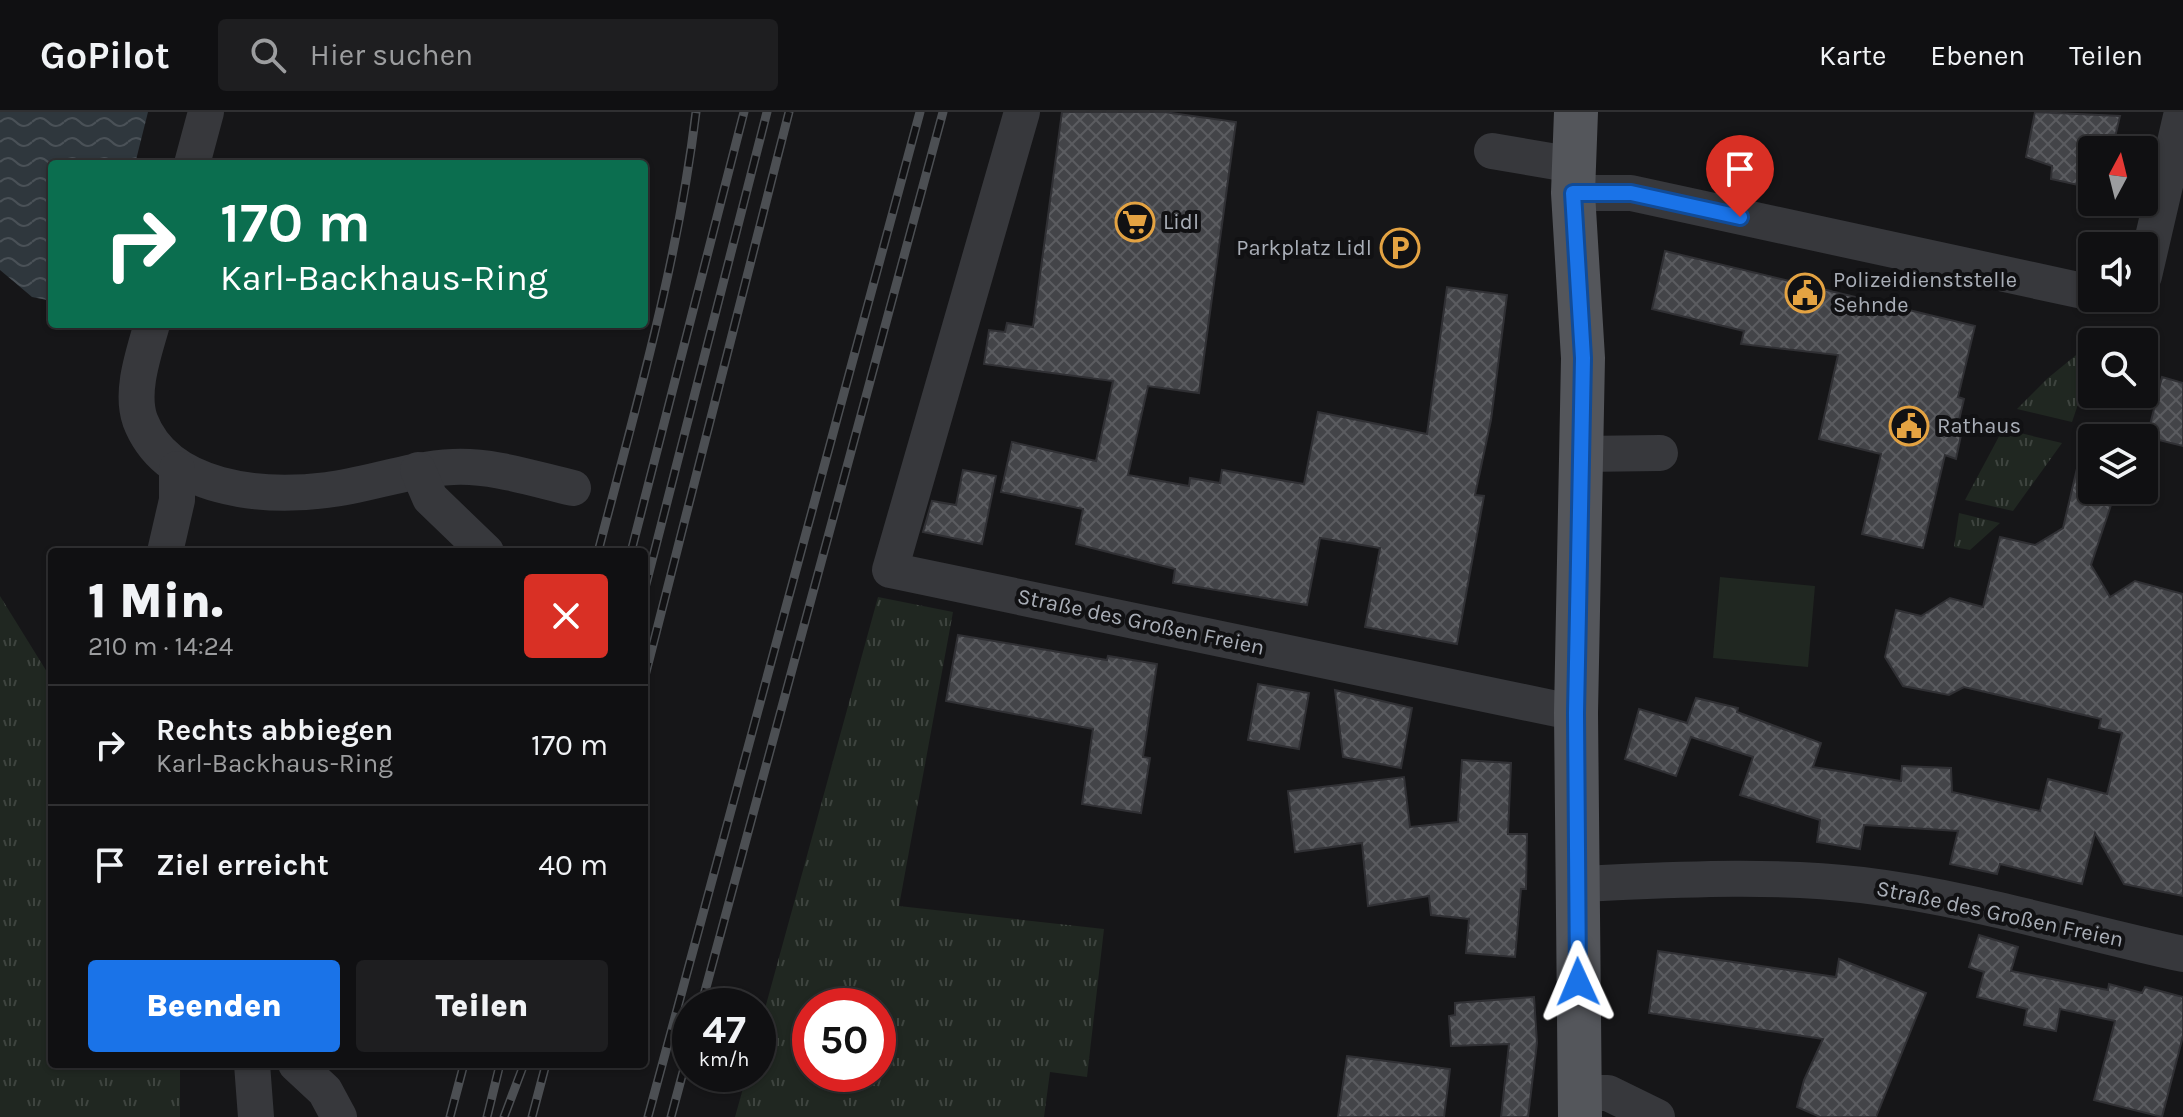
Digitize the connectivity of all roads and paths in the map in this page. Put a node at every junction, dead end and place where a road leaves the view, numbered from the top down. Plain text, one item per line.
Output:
1 (206, 112) edge
2 (1022, 112) edge
3 (1576, 112) edge
4 (2182, 112) edge
5 (1492, 151) dead end
6 (193, 160) edge
7 (1573, 179) junction
8 (2154, 232) edge
9 (2078, 290) edge
10 (151, 328) edge
11 (1660, 453) dead end
12 (1581, 454) junction
13 (177, 469) junction
14 (418, 470) junction
15 (573, 488) dead end
16 (166, 548) edge
17 (482, 548) edge
18 (1576, 713) junction
19 (1576, 884) junction
20 (2183, 954) edge
21 (252, 1068) edge
22 (300, 1068) edge
23 (1580, 1105) edge
24 (256, 1117) edge
25 (339, 1117) edge
26 (1657, 1117) edge

1 - 6 street
2 - 18 street, Straße des Großen Freien
3 - 7 main road
4 - 8 street
5 - 7 street
7 - 9 street
7 - 12 main road
10 - 13 street
11 - 12 street
12 - 18 main road
13 - 14 street
13 - 16 street
14 - 15 street
14 - 17 street
18 - 19 main road
19 - 20 street, Straße des Großen Freien
19 - 23 main road
21 - 24 street
22 - 25 street
23 - 26 street

